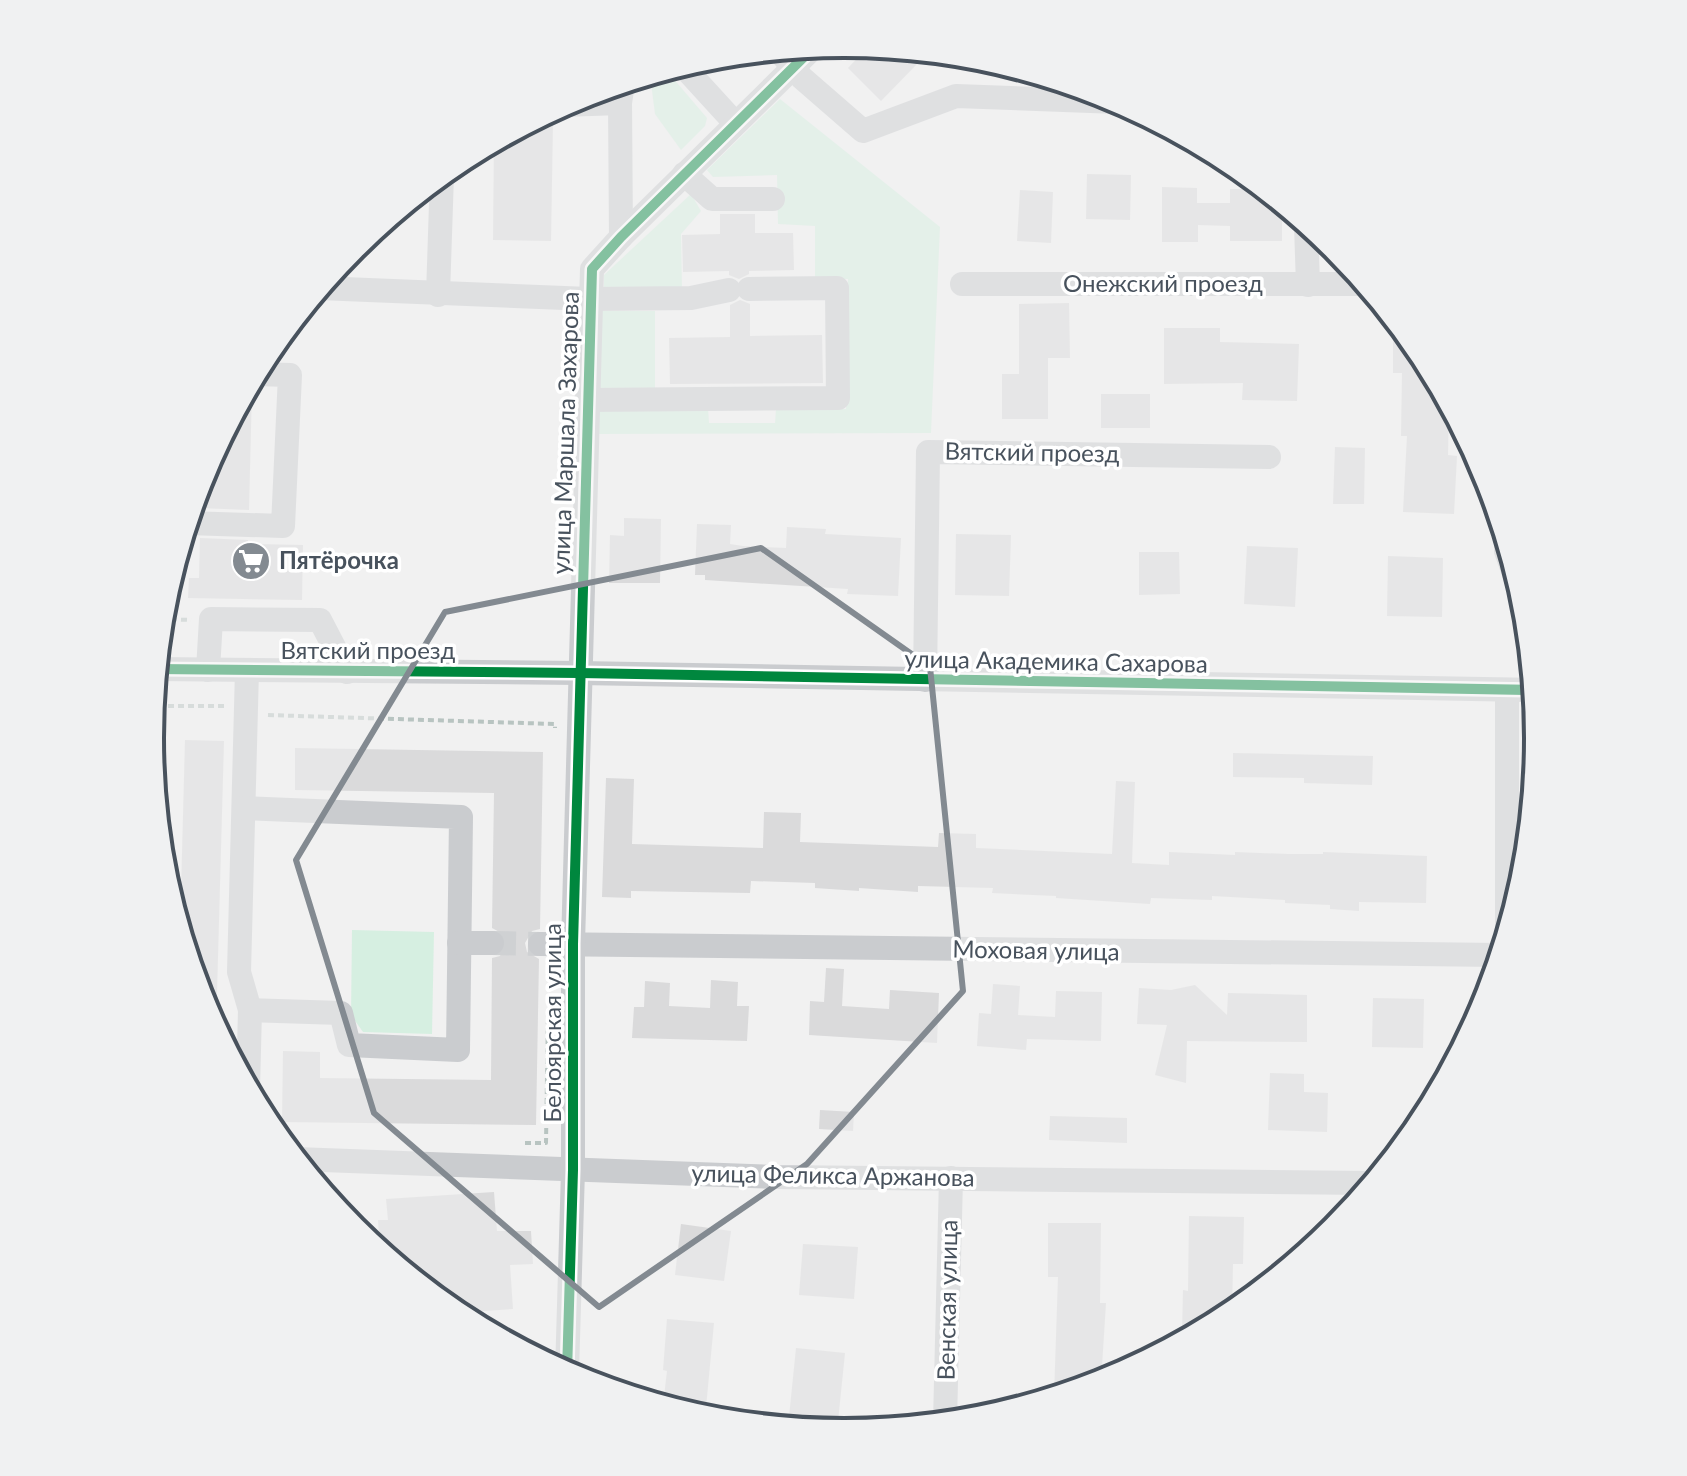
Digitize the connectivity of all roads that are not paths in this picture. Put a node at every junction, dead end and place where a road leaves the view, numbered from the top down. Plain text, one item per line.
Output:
1 (787, 60) edge
2 (784, 61) edge
3 (692, 76) edge
4 (622, 95) edge
5 (1079, 101) edge
6 (735, 123) junction
7 (684, 174) junction
8 (441, 191) edge
9 (773, 199) dead end
10 (621, 237) junction
11 (1307, 241) edge
12 (962, 284) dead end
13 (1350, 284) edge
14 (1308, 285) junction
15 (333, 289) edge
16 (438, 295) junction
17 (589, 299) junction
18 (269, 374) edge
19 (586, 400) junction
20 (1269, 457) dead end
21 (199, 523) edge
22 (167, 669) edge
23 (208, 670) junction
24 (247, 670) junction
25 (347, 672) junction
26 (579, 673) junction
27 (925, 680) junction
28 (1507, 690) junction
29 (1522, 690) edge
30 (244, 808) junction
31 (1507, 884) edge
32 (459, 943) junction
33 (492, 943) tunnel mouth
34 (540, 944) tunnel mouth
35 (573, 944) junction
36 (1488, 955) edge
37 (250, 1010) junction
38 (249, 1066) edge
39 (310, 1160) edge
40 (573, 1170) junction
41 (951, 1178) junction
42 (1352, 1189) edge
43 (567, 1359) edge
44 (945, 1410) edge

1 - 5 street
2 - 6 street, улица Маршала Захарова
3 - 6 street
4 - 10 street
6 - 7 street, улица Маршала Захарова
7 - 9 street
7 - 10 street, улица Маршала Захарова
8 - 16 street
10 - 17 street, улица Маршала Захарова
11 - 14 street
12 - 14 street, Онежский проезд
13 - 14 street, Онежский проезд
15 - 16 street
16 - 17 street
17 - 19 street, улица Маршала Захарова
17 - 19 street
18 - 21 street
19 - 26 street, улица Маршала Захарова
20 - 27 street, Вятский проезд
22 - 23 street, Вятский проезд
23 - 24 street, Вятский проезд
23 - 25 street
24 - 25 street, Вятский проезд
24 - 30 street
25 - 26 street, Вятский проезд
26 - 27 street, улица Академика Сахарова
26 - 35 street, Белоярская улица
27 - 28 street, улица Академика Сахарова
28 - 29 street, улица Академика Сахарова
28 - 31 street
30 - 32 street
30 - 37 street
32 - 33 street
32 - 37 street
34 - 35 street, Моховая улица
35 - 36 street, Моховая улица
35 - 40 street, Белоярская улица
37 - 38 street
39 - 40 street, улица Феликса Аржанова
40 - 41 street, улица Феликса Аржанова
40 - 43 street, Белоярская улица
41 - 42 street, улица Феликса Аржанова
41 - 44 street, Венская улица

